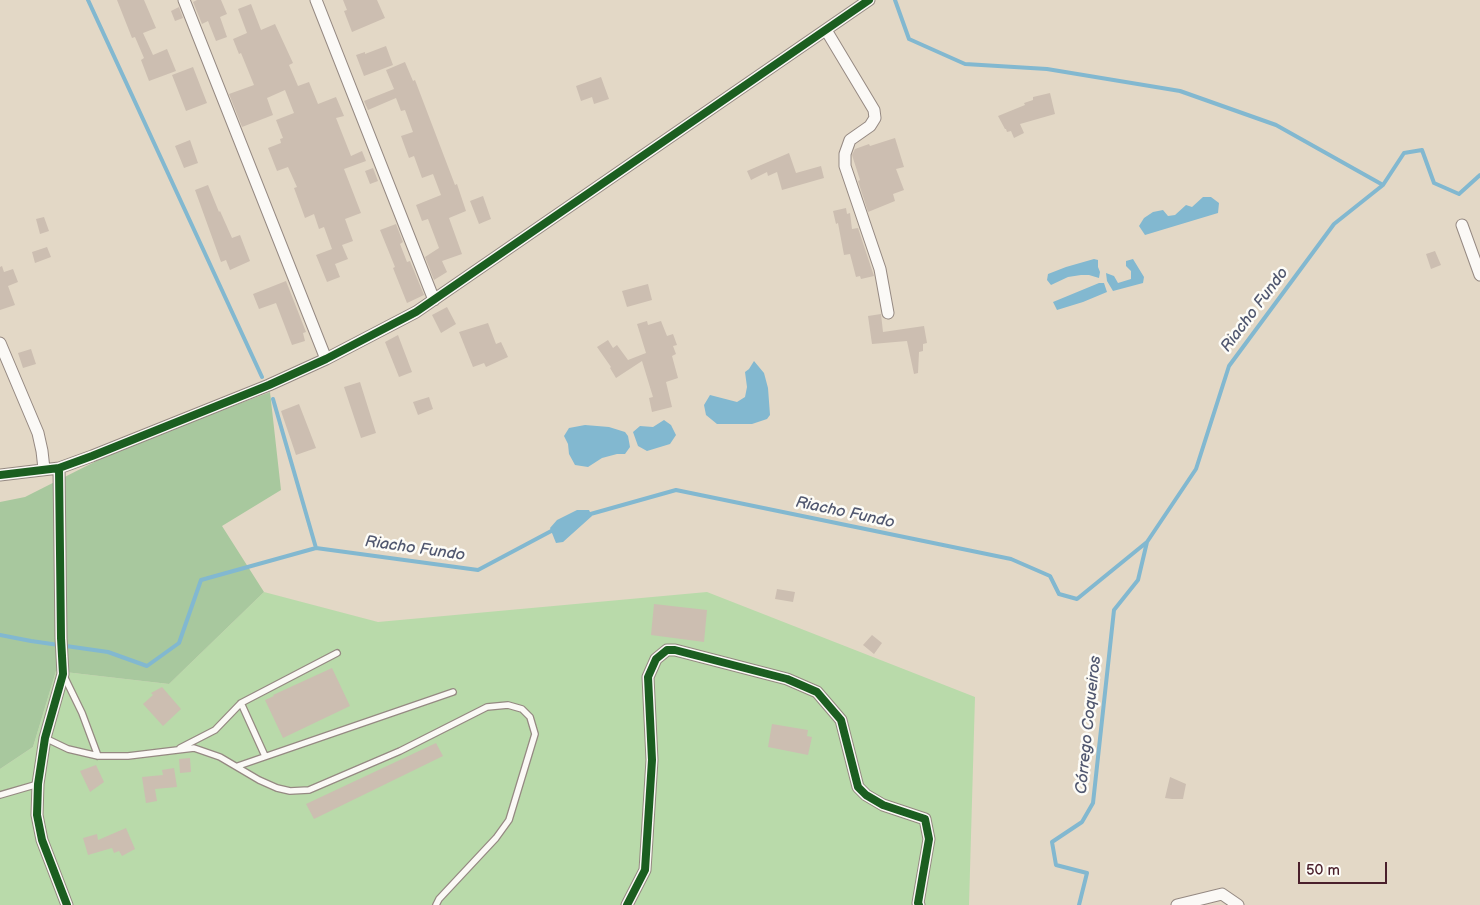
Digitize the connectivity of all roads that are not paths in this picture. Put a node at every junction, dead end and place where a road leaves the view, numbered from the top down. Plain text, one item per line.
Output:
1 (184, 0) edge
2 (316, 0) edge
3 (869, 0) edge
4 (826, 30) junction
5 (1462, 225) dead end
6 (1480, 275) edge
7 (434, 300) junction
8 (888, 313) dead end
9 (0, 343) edge
10 (326, 359) junction
11 (59, 468) junction
12 (44, 469) junction
13 (0, 475) edge
14 (337, 653) dead end
15 (63, 674) junction
16 (454, 692) dead end
17 (241, 703) junction
18 (45, 738) junction
19 (179, 749) junction
20 (98, 756) junction
21 (265, 756) junction
22 (238, 766) junction
23 (38, 784) junction
24 (0, 795) edge
25 (67, 905) edge
26 (436, 905) edge
27 (627, 905) edge
28 (919, 905) edge
29 (1177, 905) edge
30 (1238, 905) edge

1 - 10 street
2 - 7 street
3 - 4 street
4 - 7 street
4 - 8 street
5 - 6 street
7 - 10 street
9 - 12 street
10 - 11 street
11 - 12 street
11 - 15 street
12 - 13 street
14 - 17 lane
15 - 18 street
15 - 20 lane
16 - 21 lane
17 - 19 lane
17 - 21 lane
18 - 20 lane
18 - 23 street
19 - 20 lane
19 - 22 lane
21 - 22 lane
22 - 26 lane
23 - 24 lane
23 - 25 street
27 - 28 street
29 - 30 street

